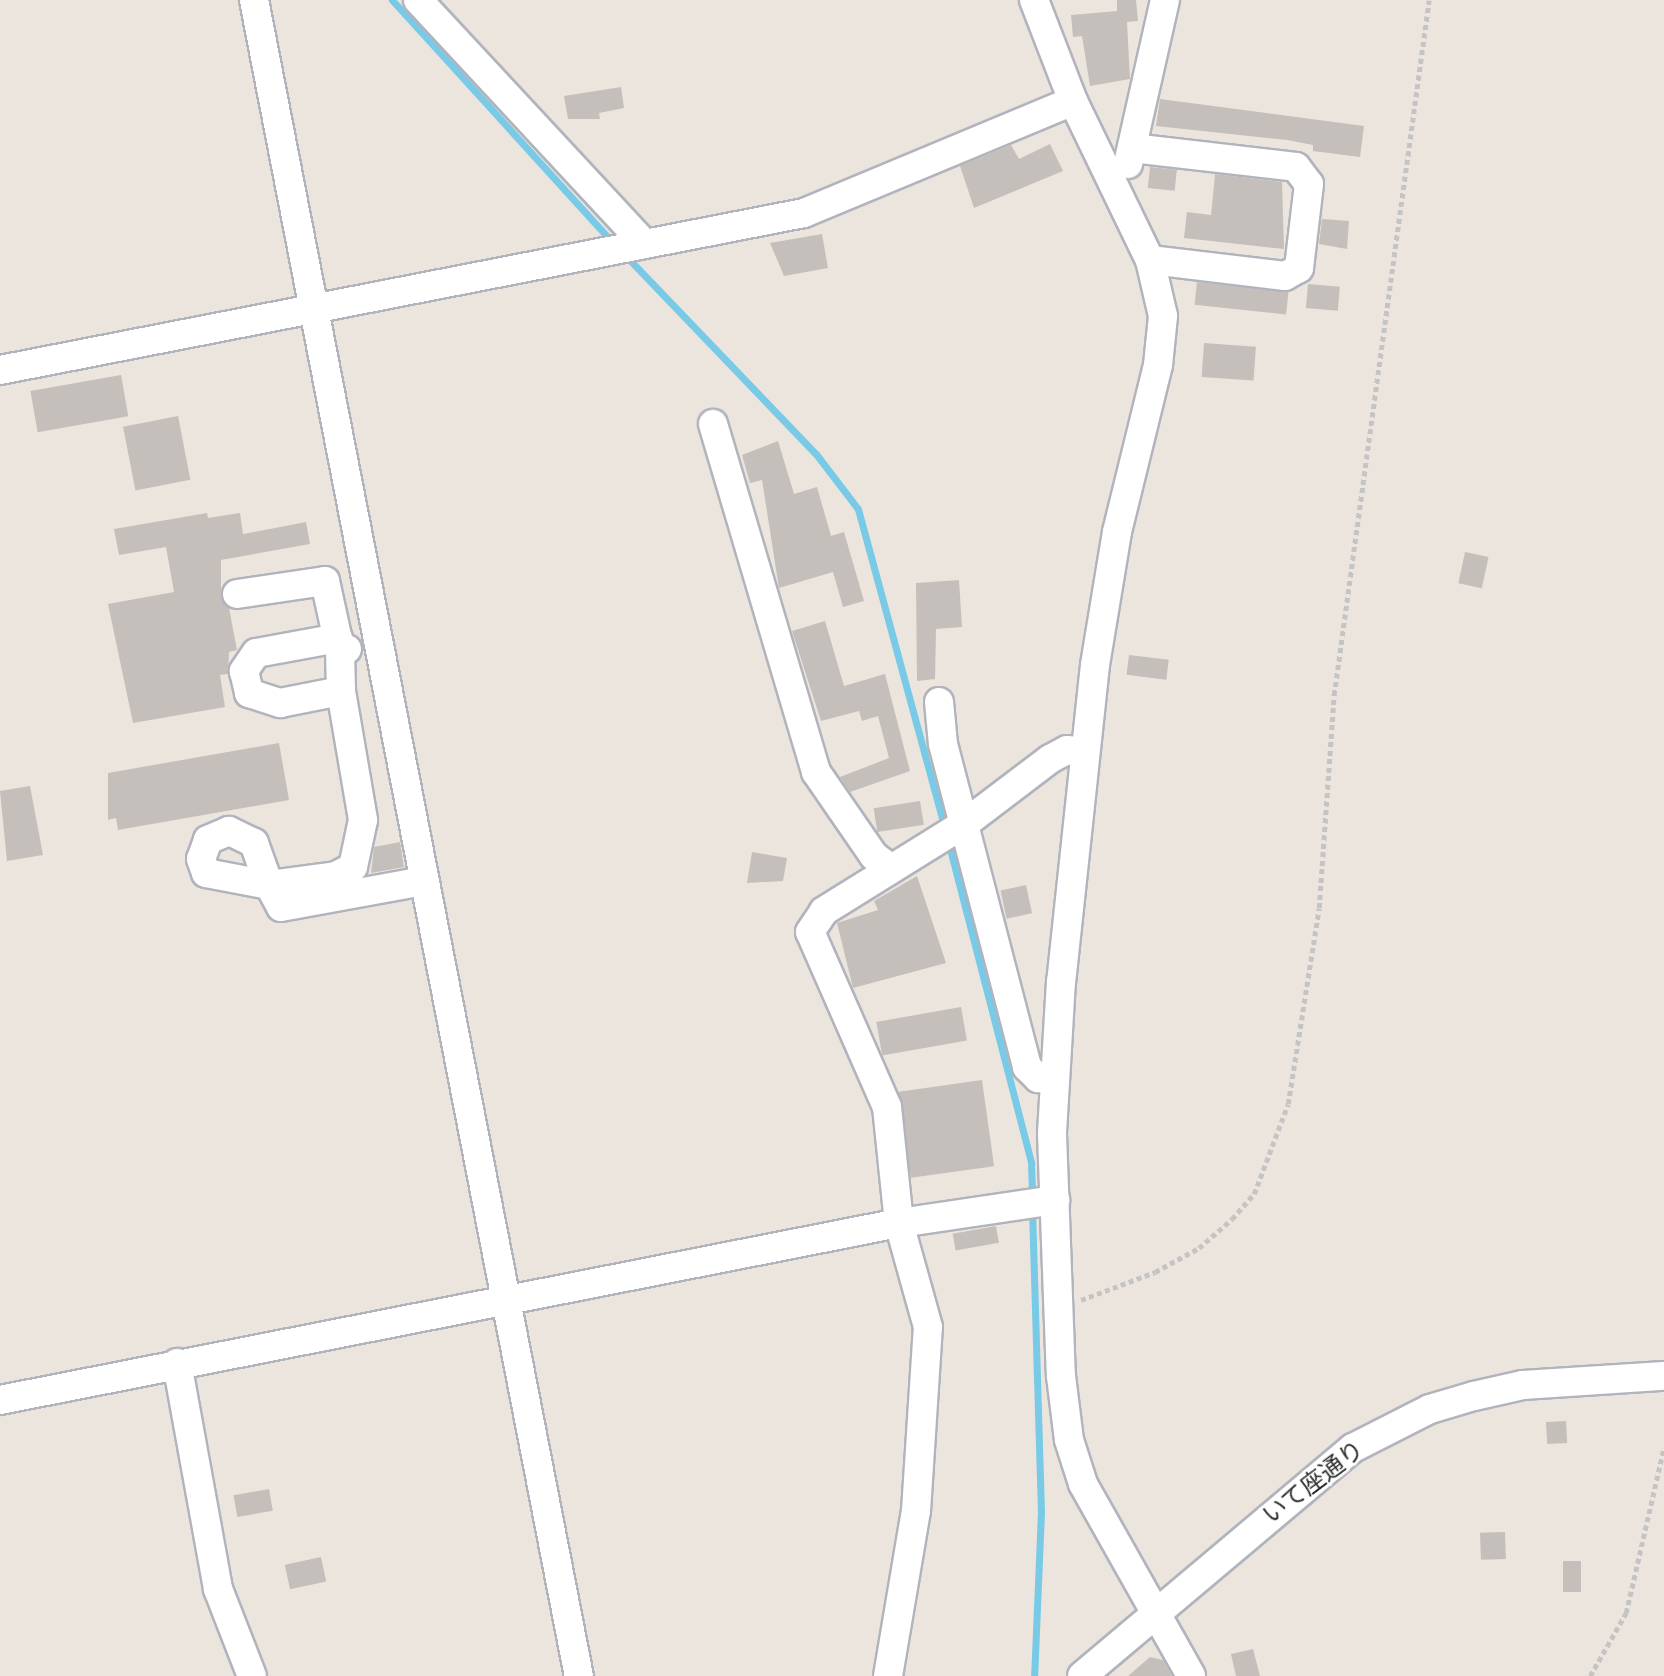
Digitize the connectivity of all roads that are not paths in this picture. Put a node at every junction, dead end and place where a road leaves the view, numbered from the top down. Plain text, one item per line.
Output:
1 (254, 0) edge
2 (418, 0) edge
3 (1034, 0) edge
4 (1165, 0) edge
5 (1073, 101) junction
6 (1132, 148) junction
7 (1117, 189) junction
8 (629, 246) junction
9 (1150, 260) junction
10 (312, 310) junction
11 (0, 370) edge
12 (713, 424) dead end
13 (237, 594) dead end
14 (339, 644) junction
15 (377, 644) junction
16 (341, 691) junction
17 (939, 702) dead end
18 (1085, 752) junction
19 (953, 830) junction
20 (890, 868) junction
21 (424, 881) junction
22 (1052, 1078) junction
23 (1037, 1200) junction
24 (899, 1223) junction
25 (505, 1300) junction
26 (177, 1363) junction
27 (1664, 1376) edge
28 (0, 1400) edge
29 (1159, 1610) junction
30 (252, 1676) edge
31 (579, 1676) edge
32 (888, 1676) edge
33 (1082, 1676) edge
34 (1191, 1676) edge

1 - 10 street
2 - 8 street
3 - 5 street
4 - 6 street
5 - 7 street
5 - 8 street
6 - 7 street
6 - 9 street
7 - 9 street
8 - 10 street
9 - 18 street
10 - 11 street
10 - 15 street
12 - 20 street
13 - 14 street
14 - 15 street
14 - 16 street
14 - 16 street
15 - 21 street
16 - 21 street
17 - 19 street
18 - 19 street
18 - 22 street
19 - 20 street
19 - 22 street
20 - 24 street
21 - 25 street
22 - 23 street
23 - 24 street
23 - 29 street
24 - 25 street
24 - 32 street
25 - 26 street
25 - 31 street
26 - 28 street
26 - 30 street
27 - 29 street, いて座通り
29 - 33 street, いて座通り
29 - 34 street

